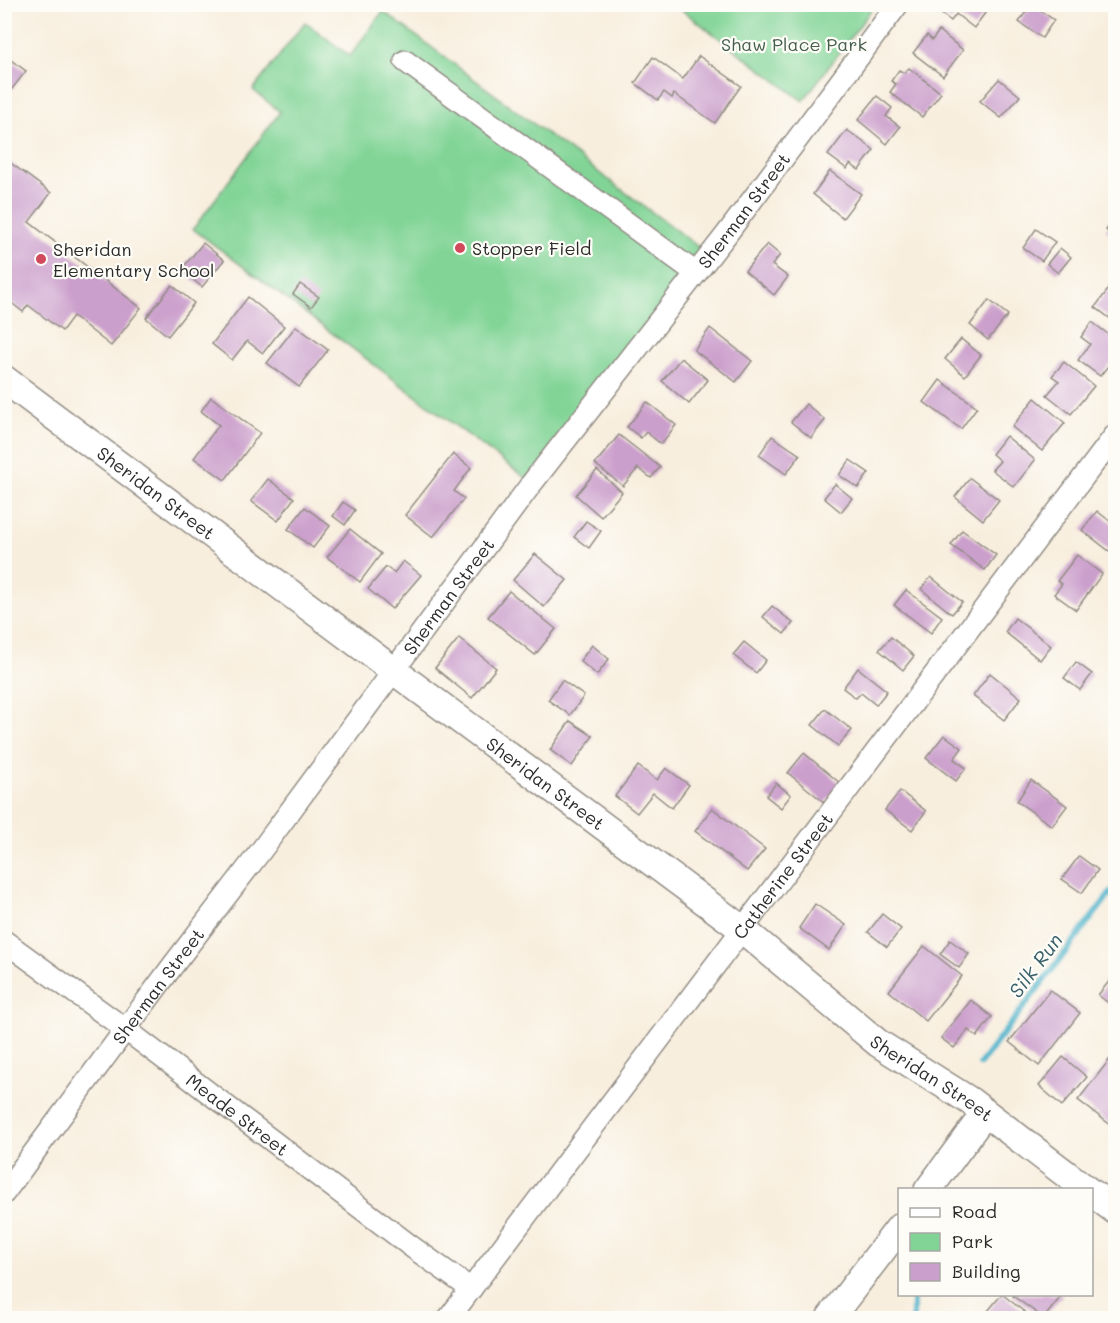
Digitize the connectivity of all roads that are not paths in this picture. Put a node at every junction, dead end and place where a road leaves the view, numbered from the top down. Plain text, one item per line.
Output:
1 (898, 4) edge
2 (405, 62) dead end
3 (696, 273) junction
4 (4, 379) edge
5 (1116, 434) edge
6 (394, 671) junction
7 (742, 929) junction
8 (4, 941) edge
9 (125, 1029) junction
10 (986, 1113) junction
11 (930, 1188) edge
12 (1084, 1188) edge
13 (4, 1193) edge
14 (1093, 1194) edge
15 (1116, 1211) edge
16 (898, 1230) edge
17 (471, 1289) junction
18 (449, 1318) edge
19 (830, 1318) edge

1 - 3 street, Sherman Street
2 - 3 street
3 - 6 street, Sherman Street
4 - 6 street, Sheridan Street
5 - 7 street, Catherine Street
6 - 7 street, Sheridan Street
6 - 9 street, Sherman Street
7 - 10 street, Sheridan Street
7 - 17 street, Catherine Street
8 - 9 street, Meade Street
9 - 13 street, Sherman Street
9 - 17 street, Meade Street
10 - 11 street
10 - 12 street, Sheridan Street
14 - 15 street
16 - 19 street
17 - 18 street, Catherine Street

